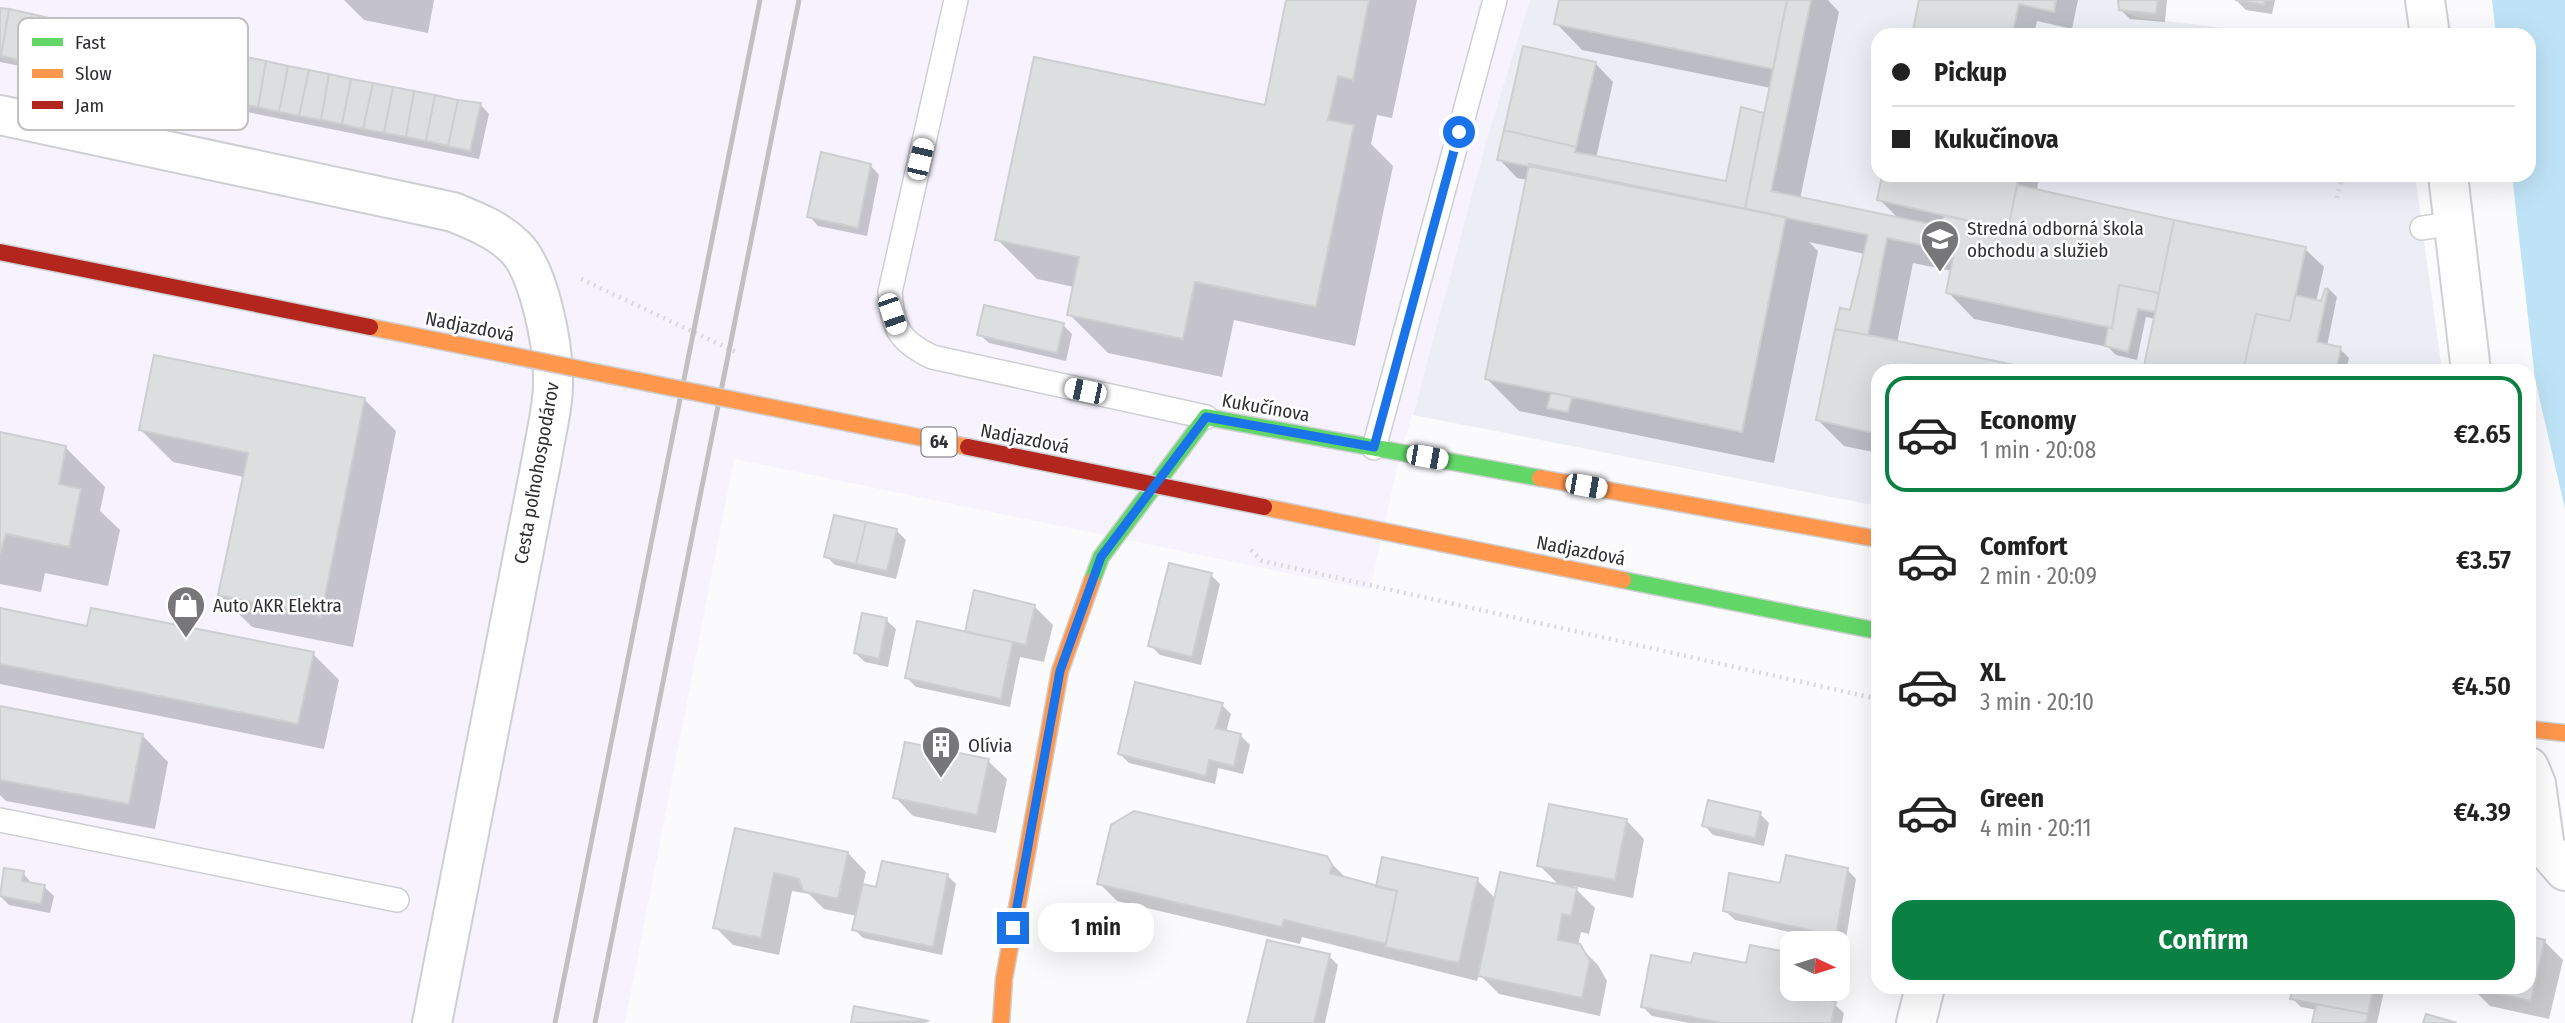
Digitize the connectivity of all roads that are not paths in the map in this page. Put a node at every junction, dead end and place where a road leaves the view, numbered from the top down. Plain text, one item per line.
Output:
1 (957, 0) edge
2 (1495, 0) edge
3 (2425, 0) edge
4 (2429, 28) edge
5 (0, 116) edge
6 (18, 120) edge
7 (66, 130) edge
8 (2447, 182) edge
9 (0, 252) edge
10 (2469, 364) edge
11 (1206, 417) junction
12 (1374, 447) junction
13 (1871, 538) edge
14 (1871, 630) edge
15 (2536, 730) edge
16 (2565, 733) edge
17 (2536, 784) edge
18 (0, 820) edge
19 (2546, 853) edge
20 (397, 900) dead end
21 (1923, 994) edge
22 (432, 1023) edge
23 (1001, 1023) edge
24 (1916, 1023) edge

1 - 11 lane
2 - 12 lane
3 - 4 street
5 - 6 street, Cesta poľnohospodárov
7 - 22 street, Cesta poľnohospodárov
8 - 10 street
9 - 14 main road, Nadjazdová / 64, bridge
11 - 12 main road, Kukučínova
11 - 23 main road, Kukučínova
12 - 13 main road, Kukučínova
15 - 16 main road
17 - 19 street
18 - 20 lane
21 - 24 street

